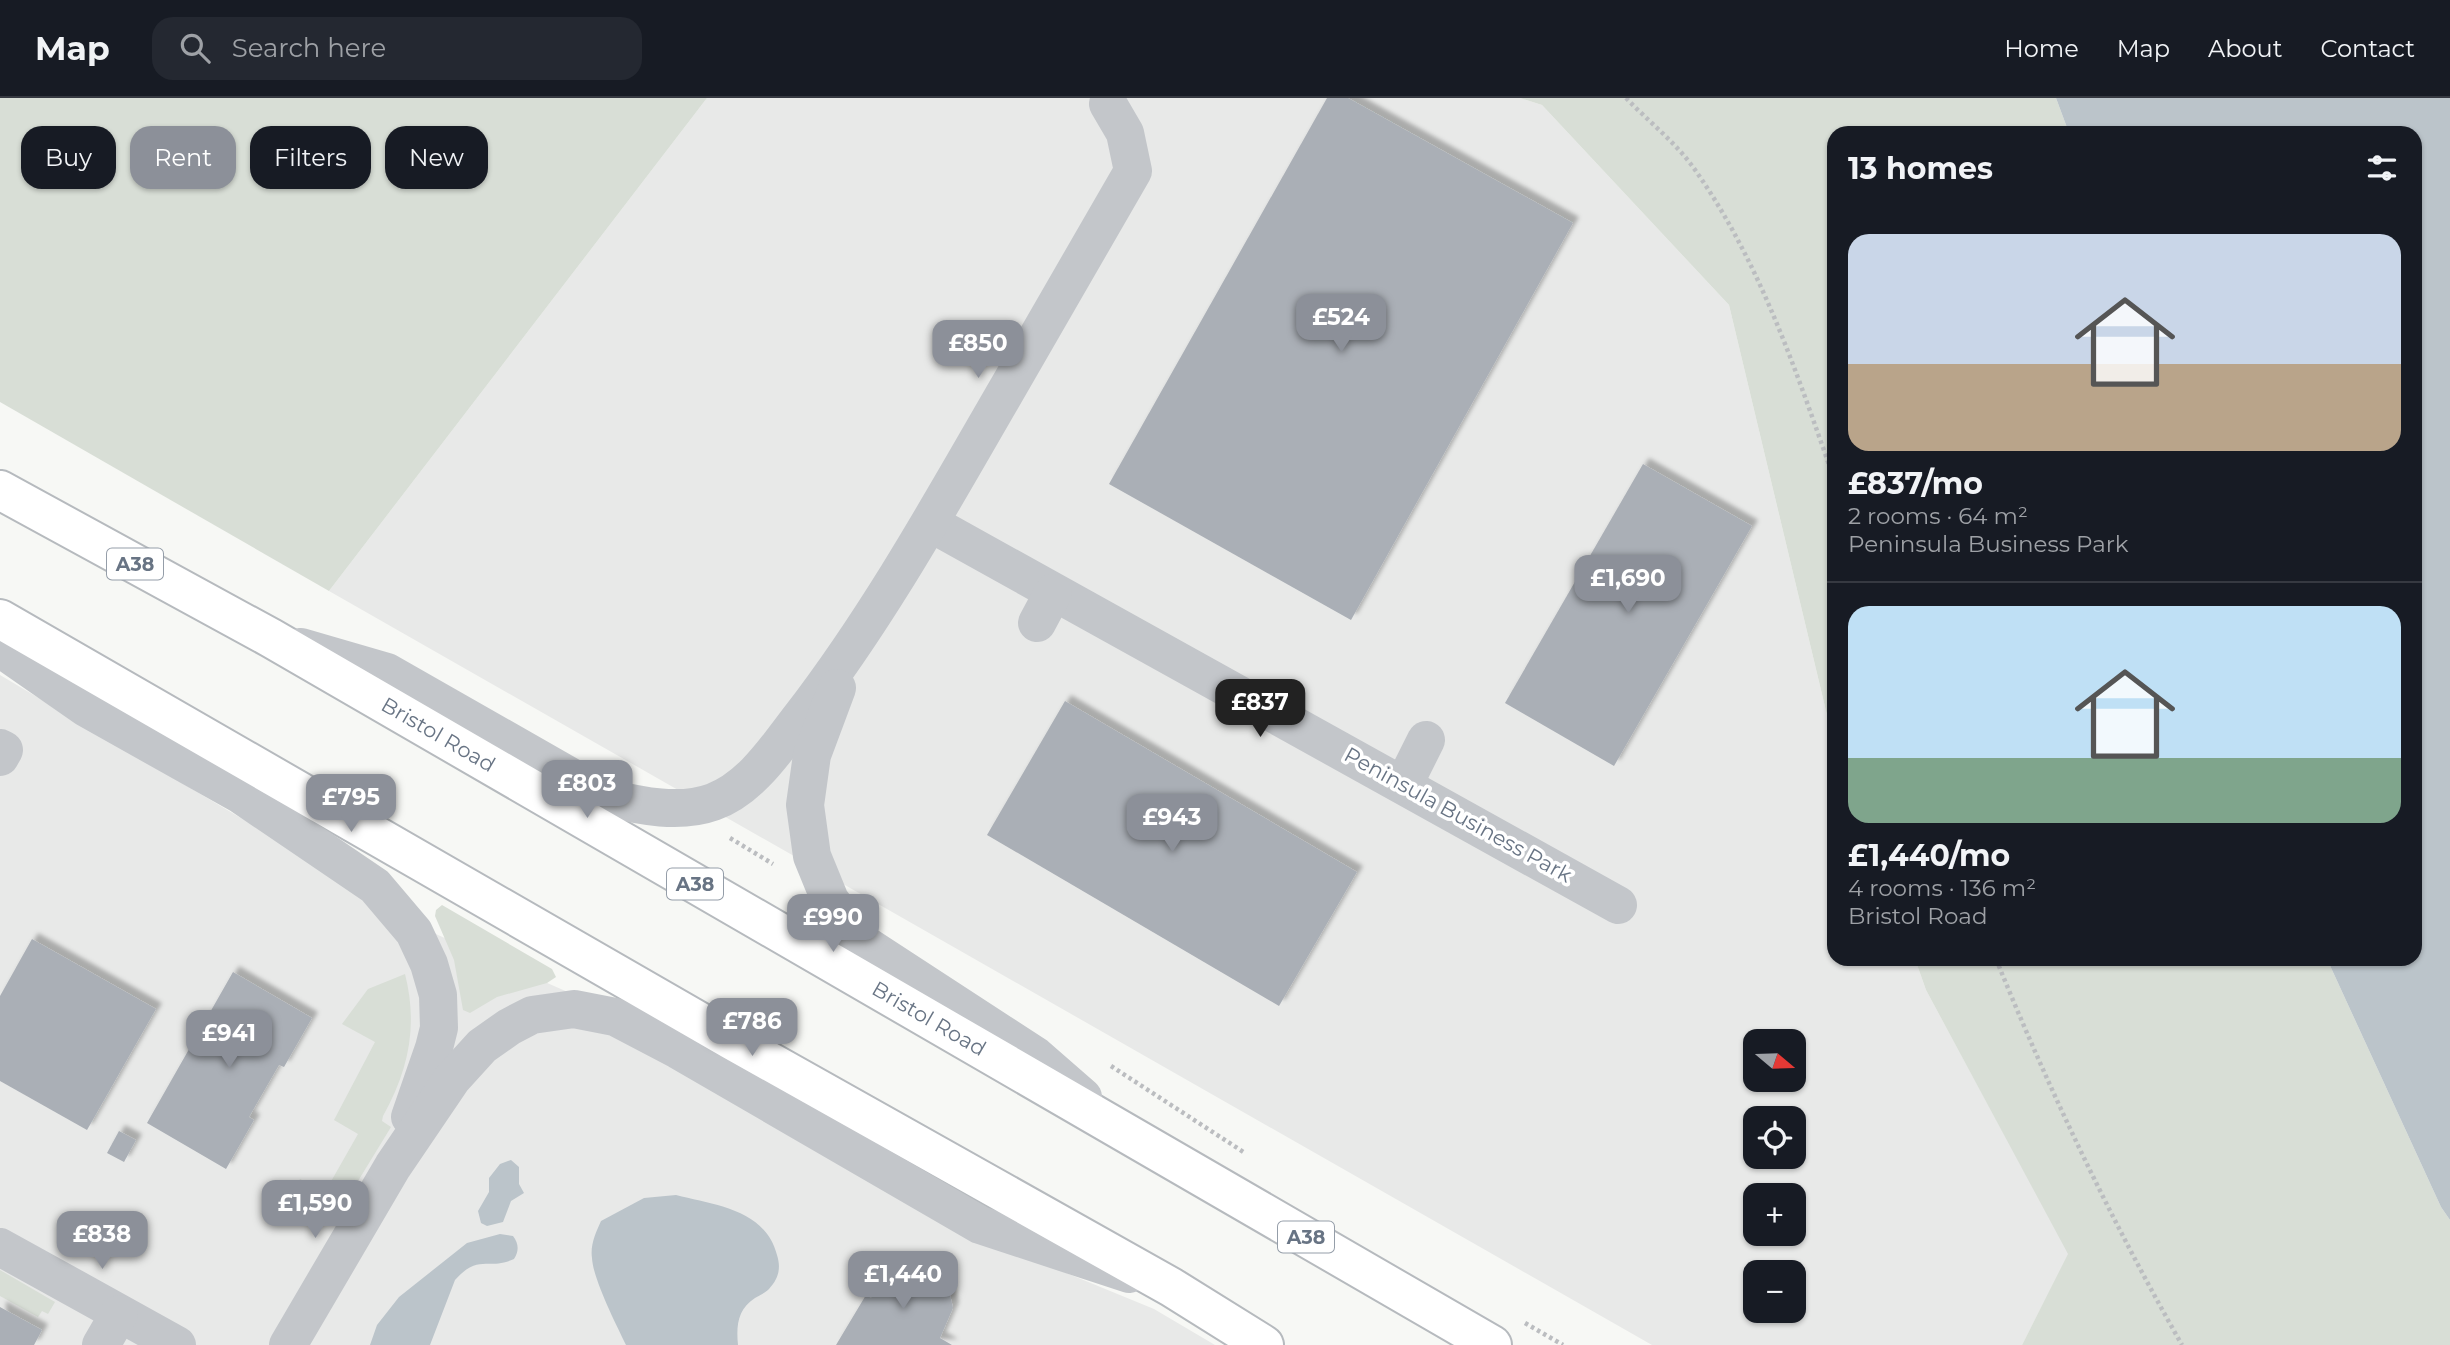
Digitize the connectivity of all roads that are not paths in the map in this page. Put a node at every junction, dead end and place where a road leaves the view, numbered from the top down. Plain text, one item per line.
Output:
1 (1108, 104) dead end
2 (0, 490) edge
3 (930, 523) junction
4 (0, 619) edge
5 (271, 638) junction
6 (0, 648) edge
7 (850, 653) junction
8 (1426, 740) dead end
9 (0, 748) edge
10 (0, 757) edge
11 (1404, 784) junction
12 (1618, 905) dead end
13 (1120, 1129) junction
14 (393, 1166) junction
15 (0, 1247) edge
16 (1171, 1287) junction
17 (110, 1330) edge
18 (1504, 1331) edge
19 (177, 1345) edge
20 (288, 1345) edge
21 (1264, 1345) edge

1 - 3 street
2 - 5 main road, Bristol Road / A38
3 - 7 street
3 - 11 street, Peninsula Business Park
4 - 16 main road
5 - 7 street
5 - 13 main road, Bristol Road / A38
6 - 14 street
7 - 13 street
8 - 11 street
9 - 10 street
11 - 12 street, Peninsula Business Park
13 - 18 main road, Bristol Road / A38
14 - 16 street
14 - 20 street
15 - 17 street
16 - 21 main road
17 - 19 street

